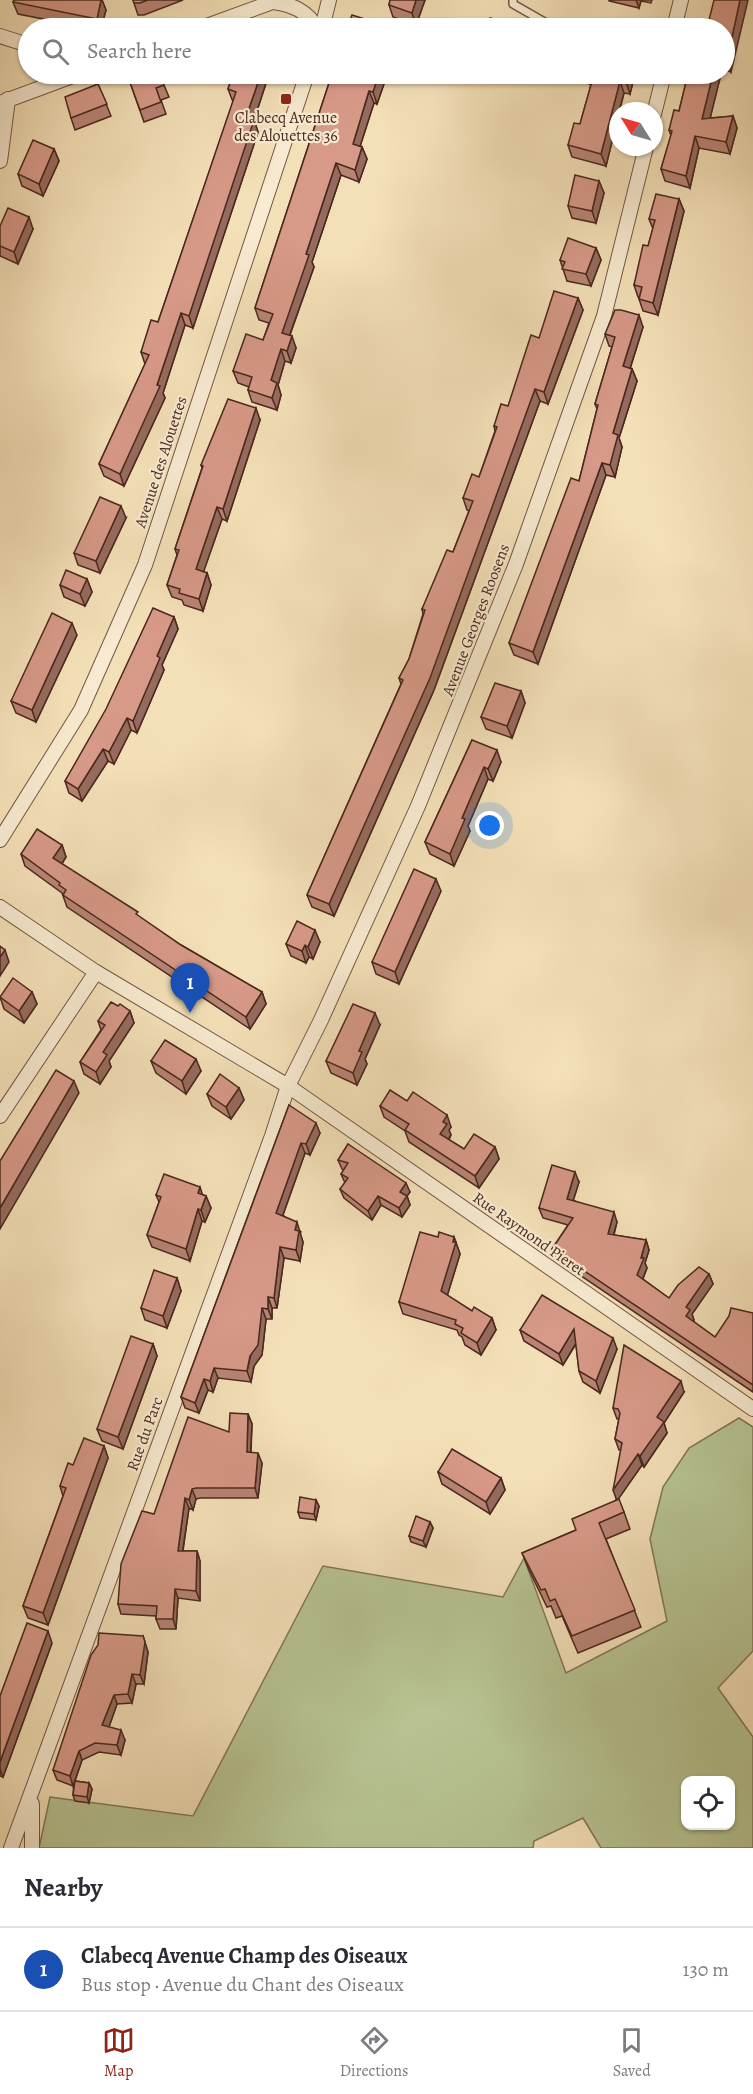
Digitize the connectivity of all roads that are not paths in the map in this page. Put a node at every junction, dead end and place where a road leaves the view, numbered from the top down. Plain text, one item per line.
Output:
1 (329, 0) edge
2 (513, 0) edge
3 (681, 0) edge
4 (276, 1) edge
5 (229, 18) edge
6 (310, 18) edge
7 (324, 18) edge
8 (538, 18) edge
9 (676, 18) edge
10 (0, 36) edge
11 (18, 42) edge
12 (51, 84) edge
13 (304, 84) edge
14 (662, 84) edge
15 (4, 101) edge
16 (657, 102) edge
17 (644, 156) edge
18 (0, 161) edge
19 (0, 840) edge
20 (0, 907) edge
21 (96, 972) junction
22 (288, 1086) junction
23 (0, 1116) edge
24 (753, 1409) edge
25 (33, 1793) junction
26 (11, 1848) edge
27 (32, 1848) edge

1 - 7 street
2 - 8 lane
3 - 9 street
4 - 5 street
4 - 6 street
10 - 11 street
12 - 15 street
13 - 19 street, Avenue des Alouettes
14 - 16 street
15 - 18 street
17 - 22 street, Avenue Georges Roosens
20 - 21 street, Rue Raymond Pieret
21 - 22 street, Rue Raymond Pieret
21 - 23 street
22 - 24 street, Rue Raymond Pieret
22 - 25 street, Rue du Parc
25 - 26 street, Rue du Parc
25 - 27 street, Rue du Parc

